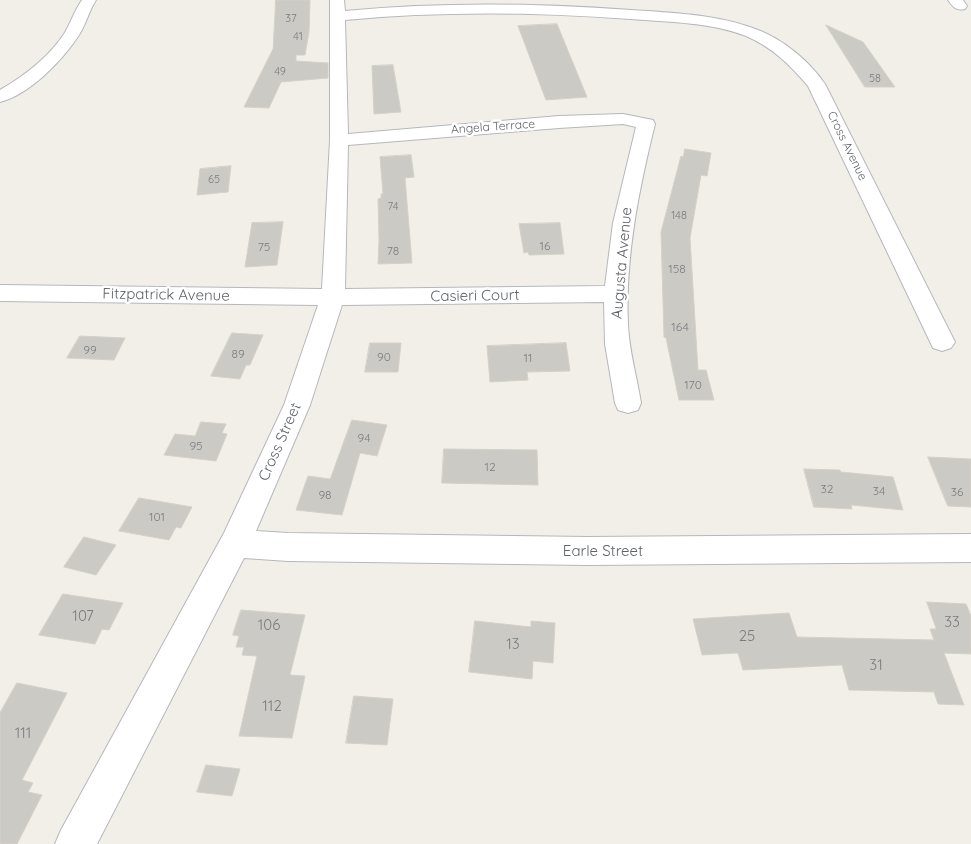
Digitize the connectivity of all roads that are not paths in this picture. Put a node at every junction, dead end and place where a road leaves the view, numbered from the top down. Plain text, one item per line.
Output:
1 (89, 0) edge
2 (337, 8) edge
3 (0, 98) edge
4 (646, 124) joint
5 (339, 140) junction
6 (0, 293) edge
7 (617, 294) junction
8 (333, 297) junction
9 (942, 342) dead end
10 (628, 403) dead end
11 (235, 543) junction
12 (971, 548) edge
13 (75, 844) edge

1 - 3 street
2 - 5 street, Cross Street
2 - 9 street, Cross Avenue
4 - 5 street, Angela Terrace
4 - 7 street, Augusta Avenue
5 - 8 street, Cross Street
6 - 8 street, Fitzpatrick Avenue
7 - 8 street, Casieri Court
7 - 10 street, Augusta Avenue
8 - 11 street, Cross Street
11 - 12 street, Earle Street
11 - 13 street, Cross Street

